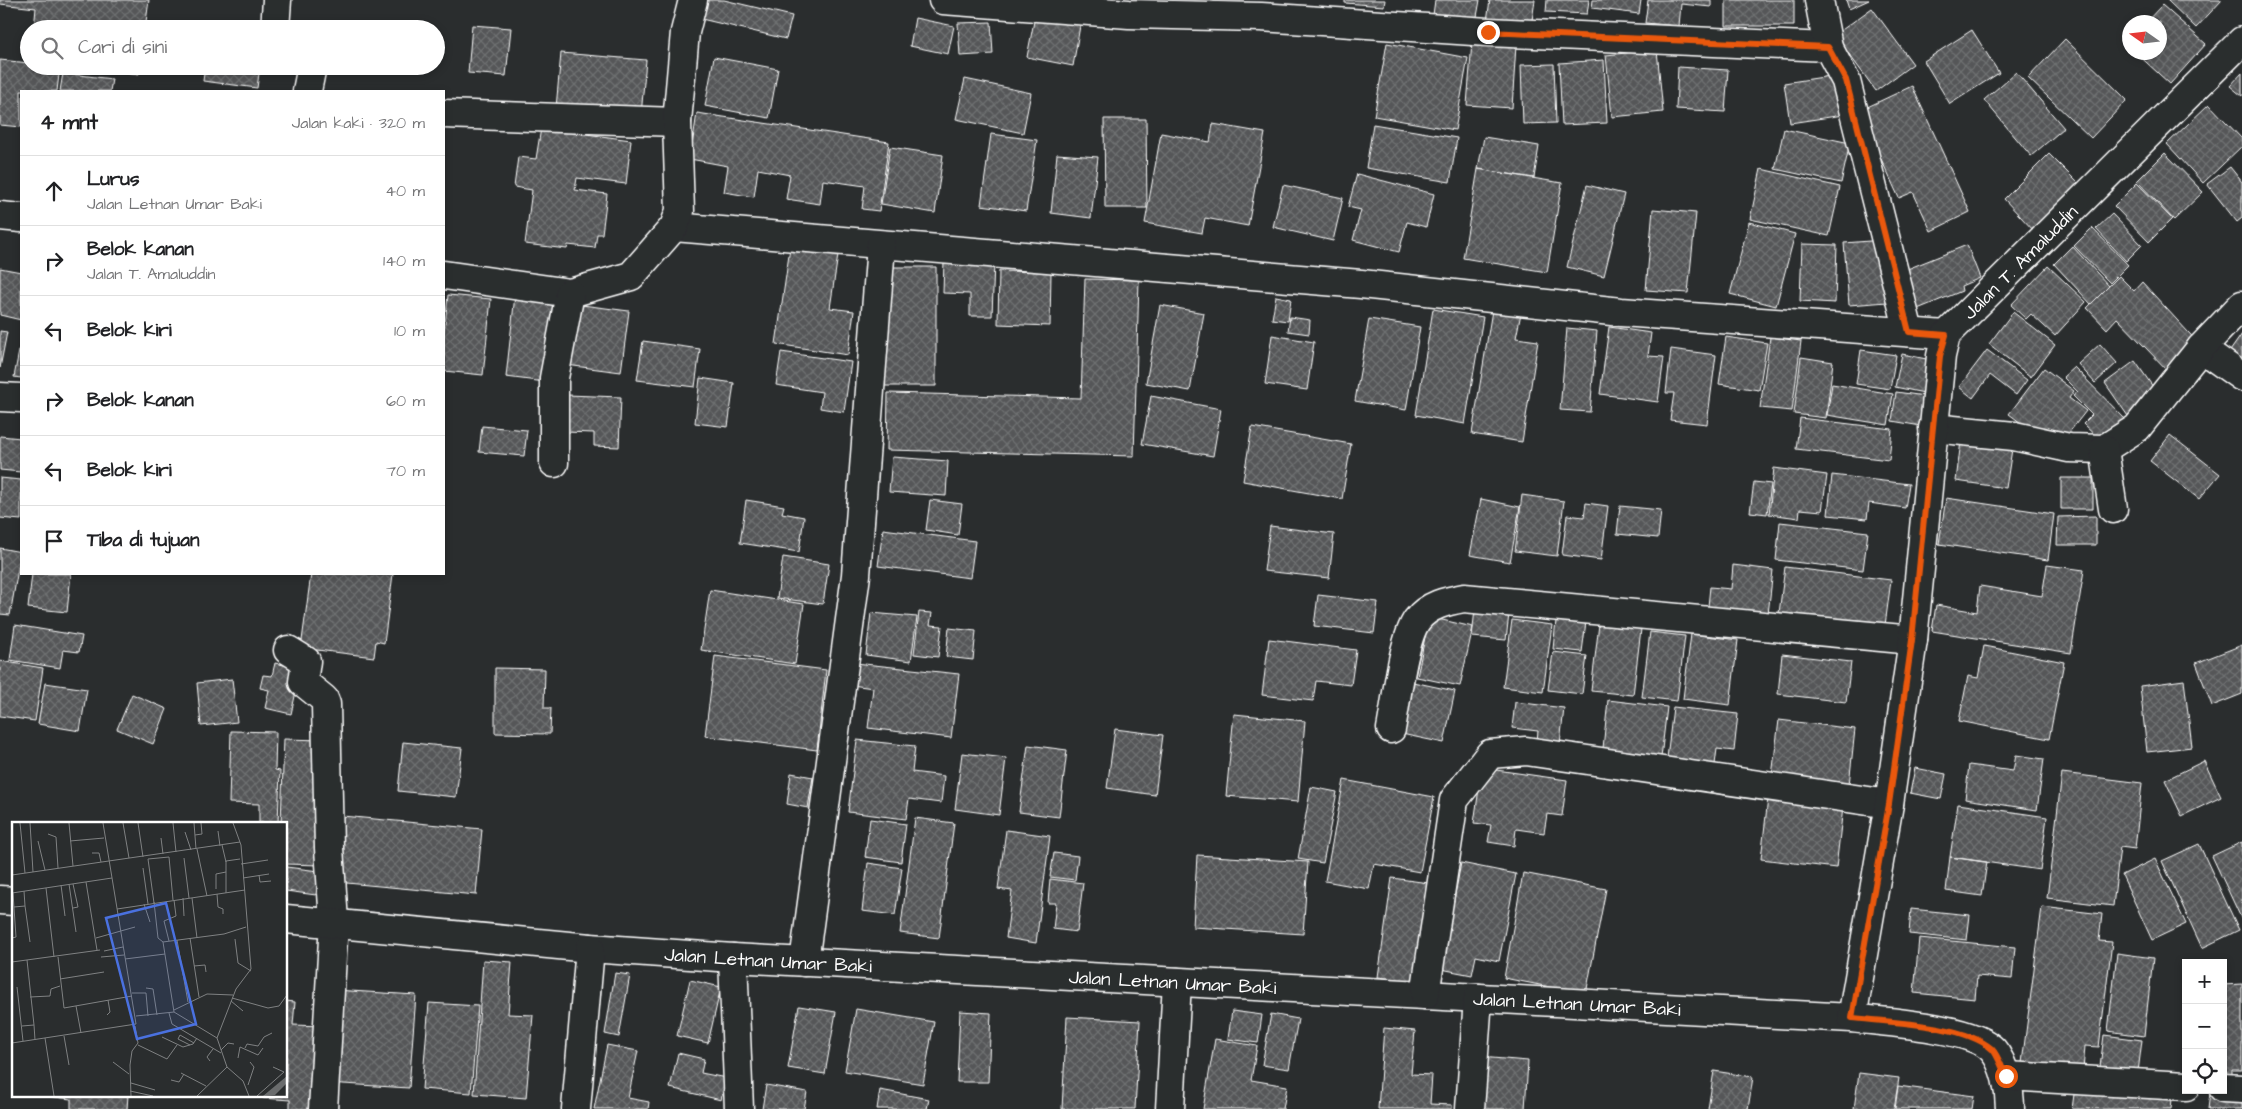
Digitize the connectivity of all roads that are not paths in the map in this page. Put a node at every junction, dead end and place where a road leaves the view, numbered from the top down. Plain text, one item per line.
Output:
1 (277, 0) edge
2 (693, 0) edge
3 (943, 0) edge
4 (1819, 0) edge
5 (276, 20) edge
6 (2242, 40) edge
7 (1828, 47) junction
8 (310, 75) edge
9 (307, 90) edge
10 (445, 114) edge
11 (676, 122) junction
12 (0, 216) edge
13 (20, 218) edge
14 (674, 227) junction
15 (881, 245) junction
16 (445, 275) edge
17 (570, 293) junction
18 (2242, 305) edge
19 (1909, 332) junction
20 (1946, 335) junction
21 (2201, 348) junction
22 (2242, 377) edge
23 (0, 397) edge
24 (20, 398) edge
25 (1933, 428) junction
26 (2104, 448) junction
27 (554, 463) dead end
28 (2113, 509) dead end
29 (1912, 640) junction
30 (288, 650) dead end
31 (1391, 729) dead end
32 (1889, 804) junction
33 (288, 919) edge
34 (334, 922) junction
35 (590, 948) junction
36 (734, 958) junction
37 (804, 962) junction
38 (1176, 982) junction
39 (1425, 995) junction
40 (1478, 998) junction
41 (1852, 1018) junction
42 (2006, 1076) junction
43 (2182, 1086) edge
44 (2227, 1088) edge
45 (2242, 1089) edge
46 (323, 1109) edge
47 (576, 1109) edge
48 (739, 1109) edge
49 (1170, 1109) edge
50 (1470, 1109) edge
51 (2010, 1109) edge

1 - 5 street
2 - 11 street
3 - 7 street
4 - 7 street
6 - 20 street, Jalan T. Amaluddin
7 - 19 street
8 - 9 street
10 - 11 street
11 - 14 street
12 - 13 street
14 - 15 street
14 - 17 street
15 - 19 street
15 - 37 street
16 - 17 street
17 - 27 street
18 - 21 street
19 - 20 street
20 - 25 street, Jalan T. Amaluddin
21 - 22 street
21 - 26 street
23 - 24 street
25 - 26 street
25 - 29 street, Jalan T. Amaluddin
26 - 28 street
29 - 31 street
29 - 32 street, Jalan T. Amaluddin
30 - 34 street
32 - 39 street
32 - 41 street, Jalan T. Amaluddin
33 - 34 street, Jalan Letnan Umar Baki
34 - 35 street, Jalan Letnan Umar Baki
34 - 46 street
35 - 36 street, Jalan Letnan Umar Baki
35 - 47 street
36 - 37 street, Jalan Letnan Umar Baki
36 - 48 street
37 - 38 street, Jalan Letnan Umar Baki
38 - 39 street, Jalan Letnan Umar Baki
38 - 49 street
39 - 40 street, Jalan Letnan Umar Baki
40 - 41 street, Jalan Letnan Umar Baki
40 - 50 street
41 - 42 street, Jalan Letnan Umar Baki
42 - 43 street
42 - 51 street, Jalan Letnan Umar Baki
44 - 45 street

